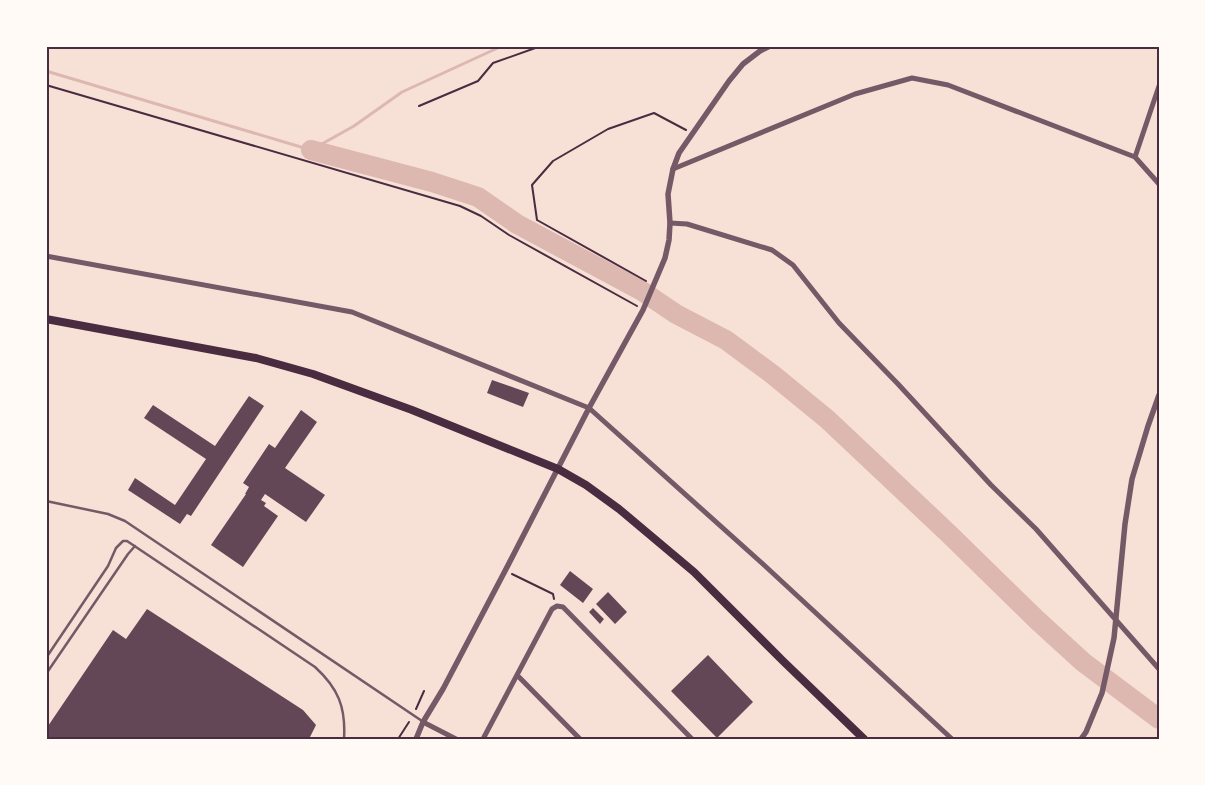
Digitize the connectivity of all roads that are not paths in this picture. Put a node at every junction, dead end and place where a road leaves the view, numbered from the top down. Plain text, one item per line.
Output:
1 (770, 46) edge
2 (1159, 86) edge
3 (1135, 157) junction
4 (673, 169) junction
5 (1159, 184) edge
6 (670, 223) junction
7 (46, 256) edge
8 (46, 319) edge
9 (1159, 395) edge
10 (589, 408) junction
11 (558, 469) junction
12 (46, 501) edge
13 (135, 546) junction
14 (1116, 620) junction
15 (46, 658) edge
16 (1159, 669) edge
17 (46, 674) edge
18 (517, 675) junction
19 (423, 722) junction
20 (344, 739) edge
21 (416, 739) edge
22 (456, 739) edge
23 (482, 739) edge
24 (580, 739) edge
25 (692, 739) edge
26 (864, 739) edge
27 (952, 739) edge
28 (1081, 739) edge

1 - 4 street
2 - 3 street
3 - 4 street
3 - 5 street
4 - 6 street
6 - 10 street
6 - 14 street
7 - 10 street
8 - 11 highway
9 - 14 street
10 - 11 street
10 - 27 street
11 - 19 street
11 - 26 highway
12 - 19 lane
13 - 15 lane
13 - 17 lane
13 - 20 lane
14 - 16 street
14 - 28 street
18 - 23 street
18 - 24 street
18 - 25 street
19 - 21 street
19 - 22 street

